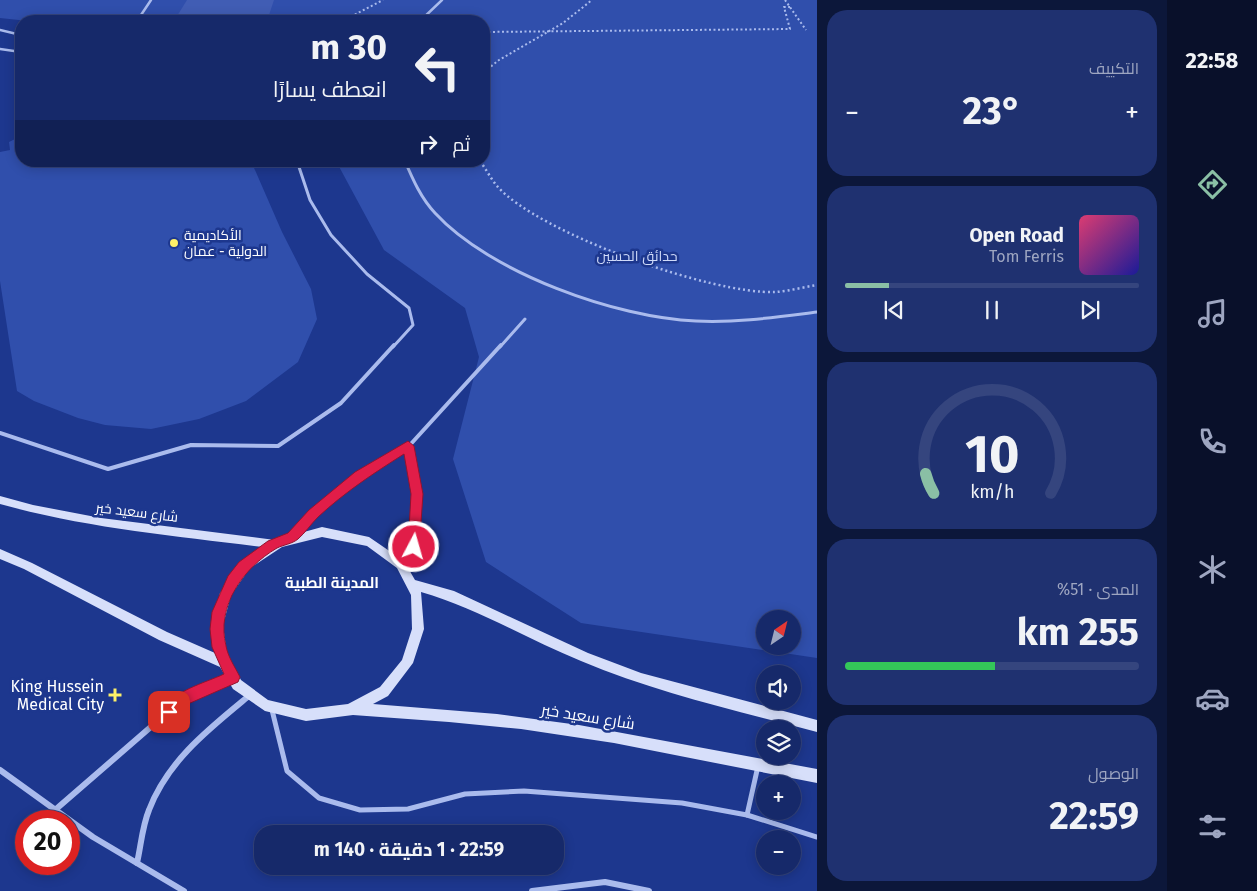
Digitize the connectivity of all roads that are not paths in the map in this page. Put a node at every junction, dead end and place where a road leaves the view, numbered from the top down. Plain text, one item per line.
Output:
1 (151, 0) edge
2 (442, 0) edge
3 (141, 15) edge
4 (426, 15) edge
5 (0, 30) edge
6 (15, 34) edge
7 (0, 49) edge
8 (15, 51) edge
9 (299, 167) edge
10 (408, 167) edge
11 (817, 312) edge
12 (525, 318) dead end
13 (0, 433) edge
14 (408, 446) junction
15 (0, 500) edge
16 (293, 536) junction
17 (273, 544) junction
18 (0, 554) edge
19 (411, 580) junction
20 (225, 664) junction
21 (233, 677) junction
22 (251, 695) junction
23 (272, 708) junction
24 (352, 709) junction
25 (817, 726) edge
26 (756, 765) edge
27 (758, 765) joint
28 (0, 770) edge
29 (817, 776) edge
30 (55, 810) joint
31 (747, 815) junction
32 (80, 827) edge
33 (817, 837) edge
34 (137, 863) junction
35 (184, 891) edge
36 (532, 891) edge
37 (648, 891) edge

1 - 3 lane
2 - 4 lane
5 - 6 lane
7 - 8 lane
9 - 13 lane
10 - 11 lane
12 - 14 lane
14 - 16 lane
14 - 19 lane
15 - 17 main road, شارع سعيد خير
16 - 17 main road
16 - 19 main road
17 - 20 main road
18 - 20 main road
19 - 24 main road
19 - 25 main road
20 - 21 main road
21 - 22 main road
21 - 30 street
22 - 23 main road
22 - 34 street
23 - 24 main road
23 - 31 lane
24 - 26 main road, شارع سعيد خير
27 - 29 main road, شارع سعيد خير
27 - 31 lane
28 - 30 street
31 - 33 lane
32 - 34 street
34 - 35 street
36 - 37 street

